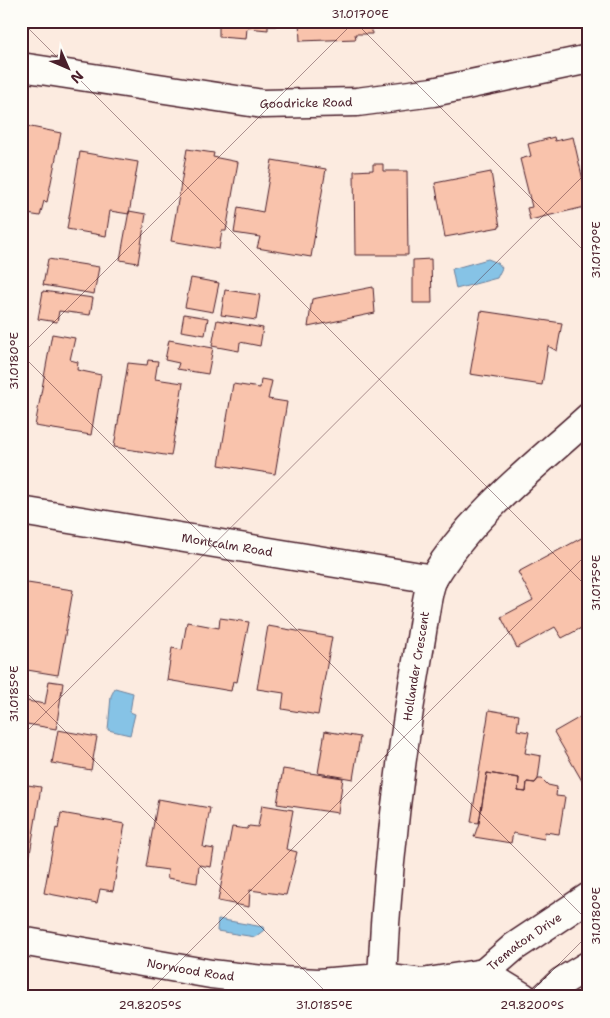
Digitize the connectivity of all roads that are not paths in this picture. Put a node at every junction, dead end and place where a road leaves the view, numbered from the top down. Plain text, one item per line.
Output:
1 (589, 59) edge
2 (21, 67) edge
3 (589, 417) edge
4 (21, 511) edge
5 (433, 579) junction
6 (589, 897) edge
7 (21, 941) edge
8 (589, 965) edge
9 (484, 973) junction
10 (382, 978) junction
11 (427, 990) edge
12 (470, 997) edge
13 (523, 997) edge
14 (545, 997) edge

1 - 2 street, Goodricke Road
3 - 5 street, Hollander Crescent
4 - 5 street, Montcalm Road
5 - 10 street, Hollander Crescent
6 - 9 street, Trematon Drive
7 - 10 street, Norwood Road
8 - 14 street
9 - 11 street, Norwood Road
9 - 12 street, Trematon Drive
9 - 13 street
10 - 11 street, Norwood Road

